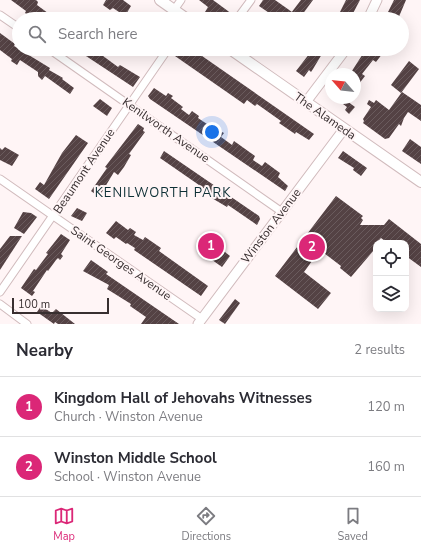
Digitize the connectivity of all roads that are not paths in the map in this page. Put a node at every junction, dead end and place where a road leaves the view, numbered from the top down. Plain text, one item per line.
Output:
1 (160, 0) edge
2 (181, 0) edge
3 (251, 0) edge
4 (377, 0) edge
5 (174, 10) junction
6 (177, 12) edge
7 (242, 12) edge
8 (371, 12) edge
9 (0, 15) edge
10 (12, 23) edge
11 (59, 56) edge
12 (163, 56) edge
13 (240, 56) edge
14 (341, 56) edge
15 (306, 102) junction
16 (129, 105) junction
17 (344, 129) junction
18 (0, 179) edge
19 (421, 182) edge
20 (282, 212) junction
21 (53, 216) junction
22 (0, 292) edge
23 (0, 304) edge
24 (200, 322) edge
25 (27, 324) edge

1 - 5 main road
2 - 5 street
3 - 7 street
4 - 8 street
5 - 6 main road
9 - 10 street
11 - 16 street, Kenilworth Avenue
12 - 16 street, Beaumont Avenue
13 - 15 main road, The Alameda
14 - 15 street
15 - 17 main road, The Alameda
16 - 20 street, Kenilworth Avenue
16 - 21 street, Beaumont Avenue
17 - 19 main road, The Alameda
17 - 20 street, Winston Avenue
18 - 21 street, Saint Georges Avenue
20 - 24 street, Winston Avenue
21 - 22 street, Beaumont Avenue
21 - 24 street, Saint Georges Avenue
23 - 25 street

